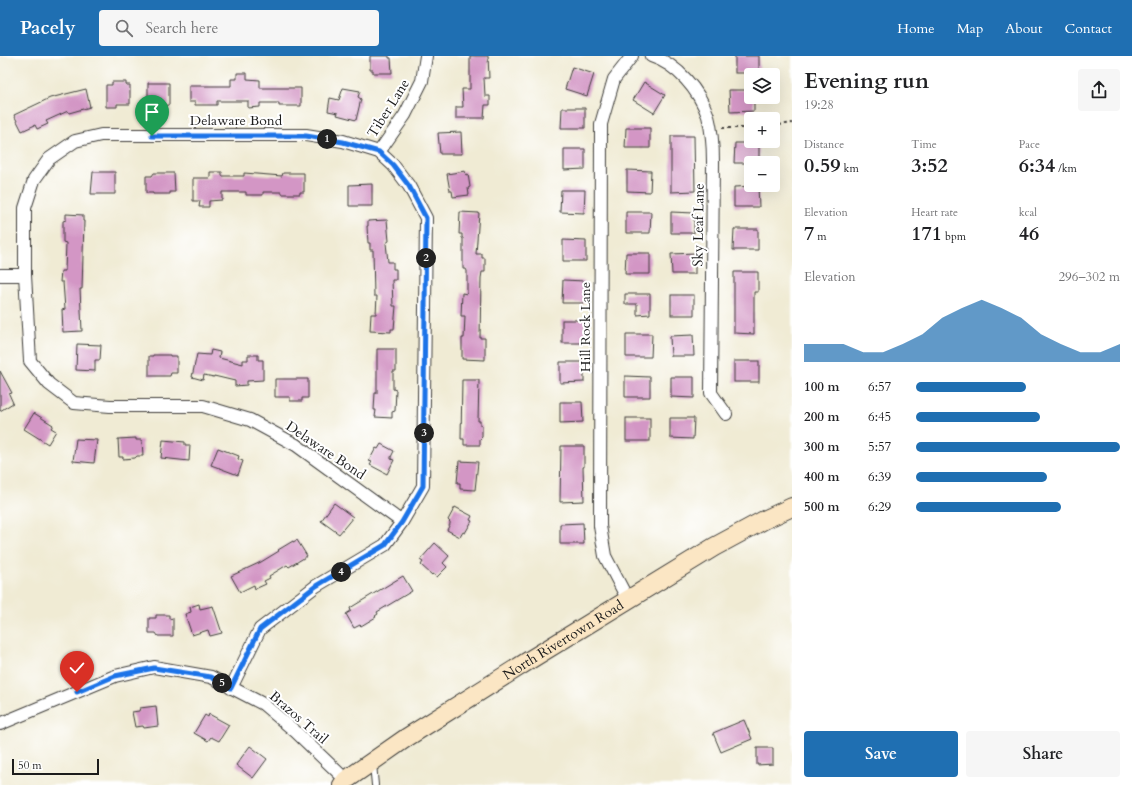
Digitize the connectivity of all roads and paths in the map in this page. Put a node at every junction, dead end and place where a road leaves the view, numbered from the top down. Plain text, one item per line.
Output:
1 (426, 56) edge
2 (632, 56) edge
3 (651, 56) edge
4 (792, 124) edge
5 (780, 125) edge
6 (711, 128) junction
7 (744, 128) edge
8 (379, 152) junction
9 (0, 275) edge
10 (25, 275) junction
11 (726, 414) dead end
12 (792, 506) edge
13 (402, 522) junction
14 (628, 600) junction
15 (231, 688) junction
16 (0, 724) edge
17 (372, 762) junction
18 (344, 783) edge
19 (375, 785) edge

1 - 8 street, Tiber Lane
2 - 14 street, Hill Rock Lane
3 - 6 street, Sky Leaf Lane
4 - 5 path
6 - 7 path
6 - 11 street, Sky Leaf Lane
8 - 10 street, Delaware Bond
8 - 13 street, Delaware Bond
9 - 10 street
10 - 13 street, Delaware Bond
12 - 14 street, North Rivertown Road
13 - 15 street, Delaware Bond
14 - 17 street, North Rivertown Road
15 - 16 street, Brazos Trail
15 - 18 street, Brazos Trail
17 - 18 street, North Rivertown Road
17 - 19 lane

